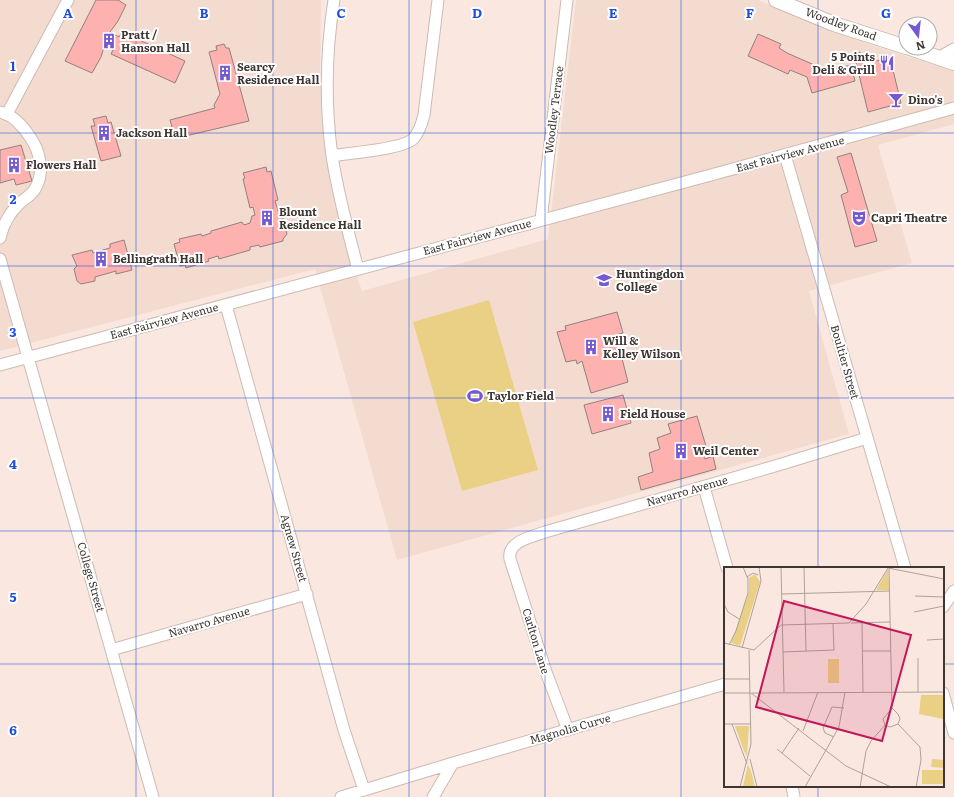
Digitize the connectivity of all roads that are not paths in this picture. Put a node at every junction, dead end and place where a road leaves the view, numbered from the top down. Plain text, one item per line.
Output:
1 (68, 0) edge
2 (334, 0) edge
3 (438, 0) edge
4 (567, 0) edge
5 (776, 0) edge
6 (898, 44) edge
7 (954, 49) edge
8 (937, 56) edge
9 (940, 57) junction
10 (954, 63) edge
11 (954, 108) edge
12 (3, 113) edge
13 (785, 155) junction
14 (332, 156) junction
15 (542, 220) junction
16 (0, 238) edge
17 (0, 259) edge
18 (358, 269) junction
19 (226, 305) junction
20 (29, 358) junction
21 (0, 365) edge
22 (867, 438) junction
23 (704, 486) junction
24 (510, 550) joint
25 (727, 567) edge
26 (905, 567) edge
27 (954, 591) edge
28 (307, 594) junction
29 (944, 606) edge
30 (111, 650) junction
31 (724, 684) edge
32 (944, 697) edge
33 (568, 730) junction
34 (954, 733) edge
35 (453, 763) junction
36 (792, 787) edge
37 (364, 790) junction
38 (153, 797) edge
39 (341, 797) edge
40 (432, 797) edge
41 (794, 797) edge

1 - 12 street
2 - 14 street
3 - 14 street
4 - 15 street, Woodley Terrace
5 - 6 main road, Woodley Road
7 - 9 street
8 - 9 main road
9 - 10 main road
11 - 13 street, East Fairview Avenue
12 - 16 street
13 - 15 street, East Fairview Avenue
13 - 22 street, Boultier Street
14 - 18 street
15 - 18 street, East Fairview Avenue
17 - 20 street, College Street
18 - 19 street, East Fairview Avenue
19 - 20 street, East Fairview Avenue
19 - 28 street, Agnew Street
20 - 21 street, East Fairview Avenue
20 - 30 street, College Street
22 - 23 street, Navarro Avenue
22 - 26 street, Boultier Street
23 - 24 street, Navarro Avenue
23 - 25 street
24 - 33 street, Carlton Lane
27 - 29 street
28 - 30 street, Navarro Avenue
28 - 37 street, Agnew Street
30 - 38 street, College Street
31 - 33 street, Magnolia Curve
32 - 34 street
33 - 35 street, Magnolia Curve
35 - 37 street, Magnolia Curve
35 - 40 street
36 - 41 street
37 - 39 street, Magnolia Curve

